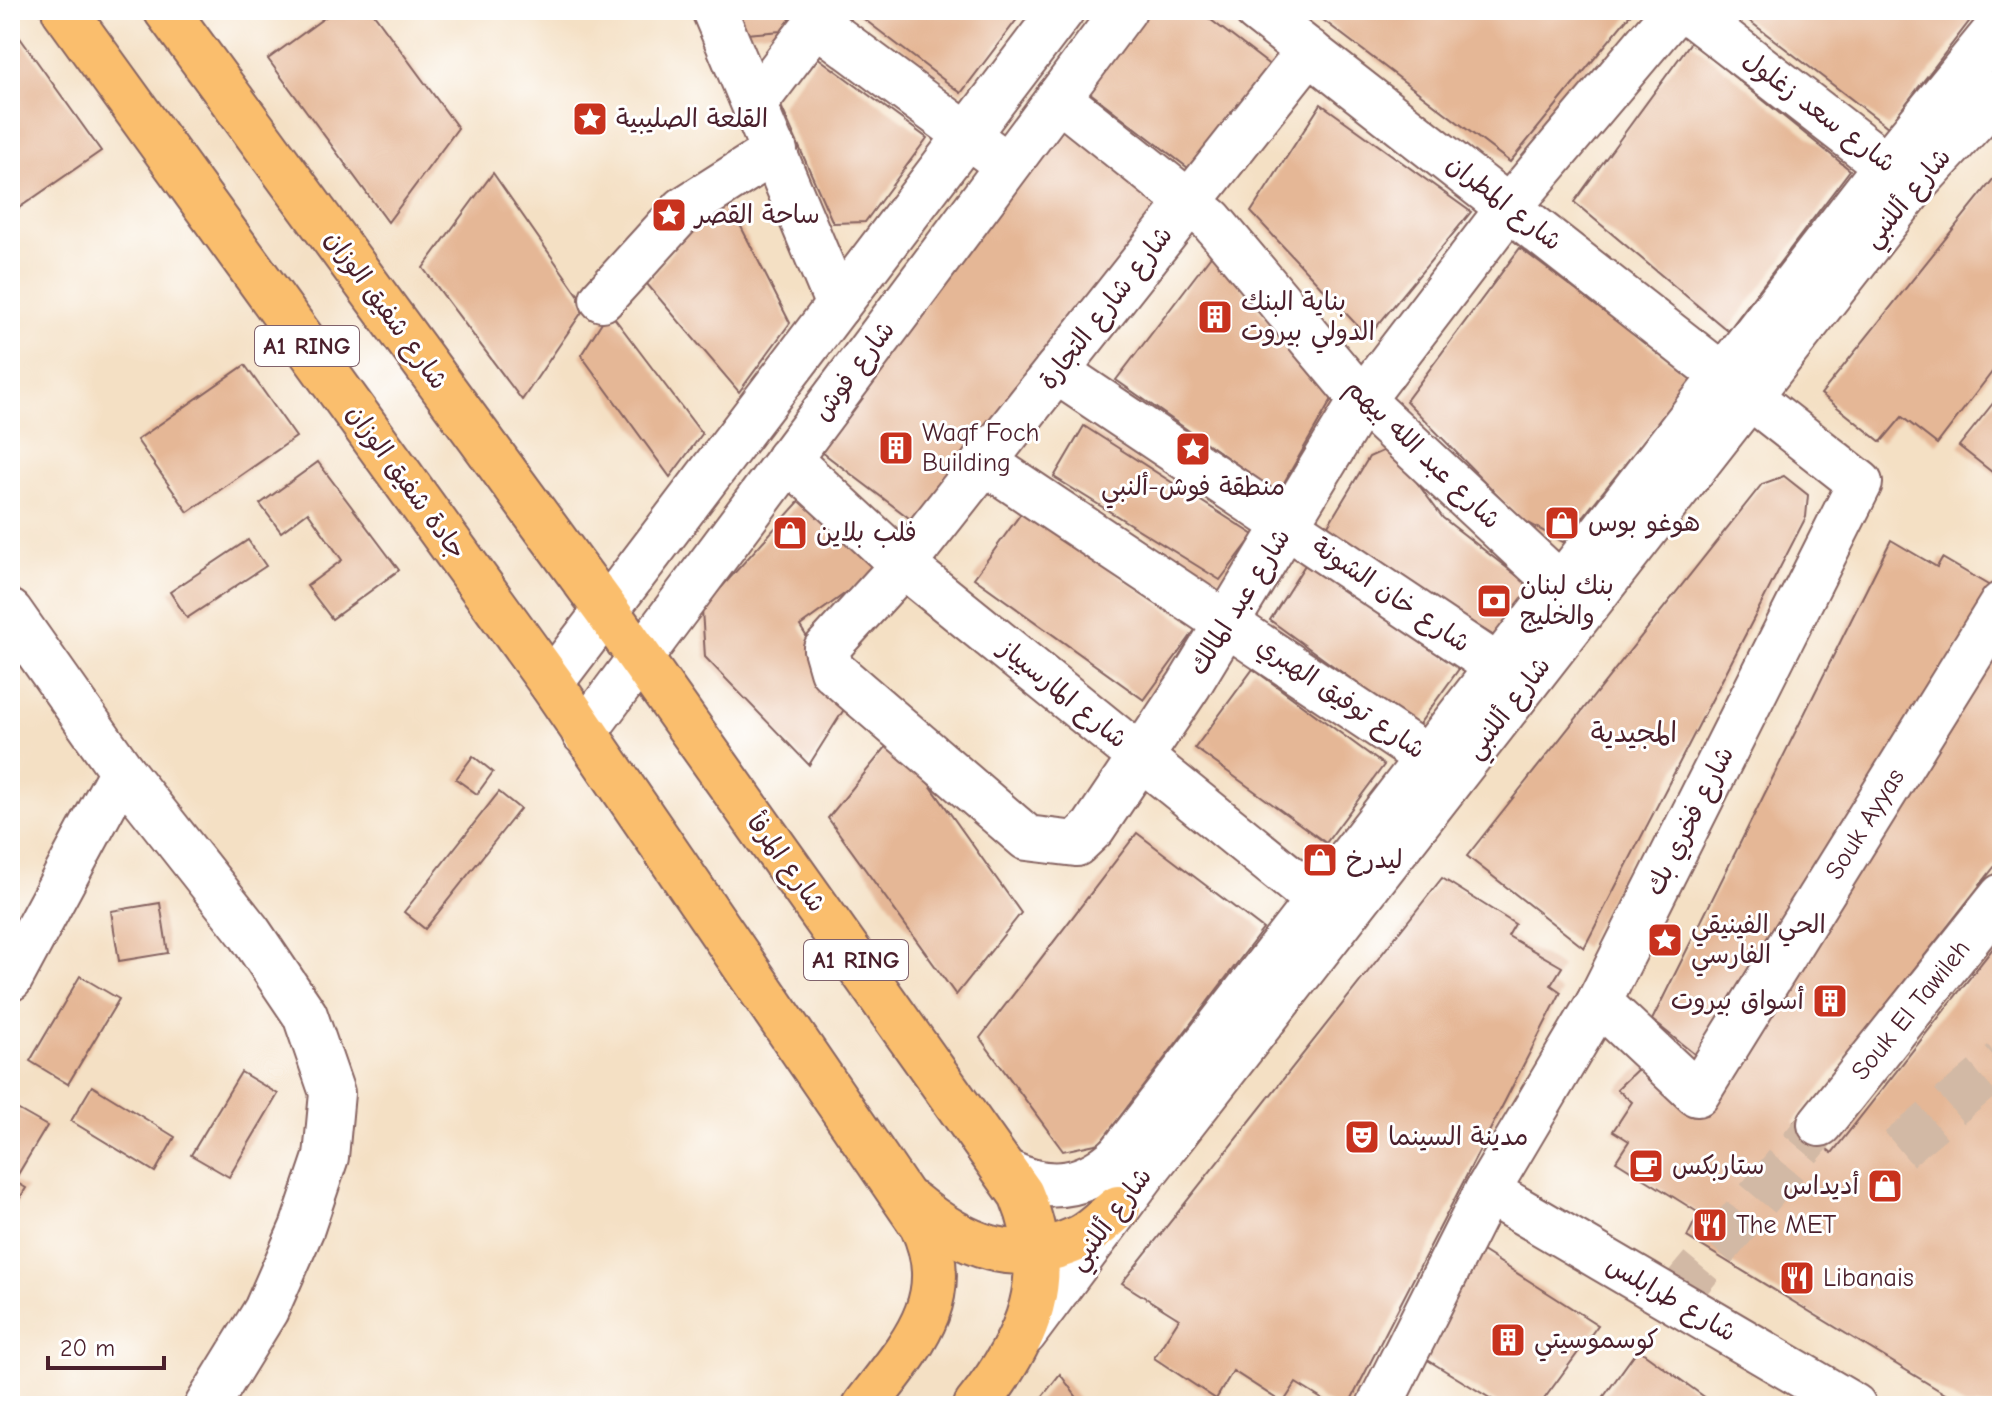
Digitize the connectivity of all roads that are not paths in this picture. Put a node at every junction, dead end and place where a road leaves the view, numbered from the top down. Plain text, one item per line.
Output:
1 (64, 10) edge
2 (166, 10) edge
3 (714, 10) edge
4 (1062, 10) edge
5 (1124, 10) edge
6 (1256, 10) edge
7 (1675, 10) edge
8 (1686, 10) edge
9 (821, 16) edge
10 (2002, 23) edge
11 (1309, 51) junction
12 (2002, 90) edge
13 (1058, 98) junction
14 (756, 102) junction
15 (967, 135) junction
16 (775, 151) junction
17 (1008, 165) junction
18 (1901, 174) junction
19 (1190, 203) junction
20 (1510, 206) junction
21 (602, 299) dead end
22 (838, 305) junction
23 (1056, 371) junction
24 (1736, 387) junction
25 (1362, 400) junction
26 (788, 459) junction
27 (984, 462) junction
28 (1288, 525) junction
29 (903, 565) junction
30 (1573, 597) junction
31 (2002, 604) edge
32 (606, 610) junction
33 (10, 612) edge
34 (1228, 622) junction
35 (640, 658) junction
36 (1513, 674) junction
37 (551, 683) junction
38 (584, 733) junction
39 (1139, 755) junction
40 (1443, 765) junction
41 (122, 771) junction
42 (2002, 896) edge
43 (1330, 911) junction
44 (10, 979) edge
45 (1599, 1002) junction
46 (1820, 1124) tunnel mouth
47 (1009, 1173) junction
48 (1487, 1191) junction
49 (905, 1198) junction
50 (1118, 1208) junction
51 (1037, 1251) junction
52 (1024, 1334) junction
53 (207, 1406) edge
54 (865, 1406) edge
55 (976, 1406) edge
56 (1379, 1406) edge
57 (1854, 1406) edge

1 - 37 highway, جادة شفيق الوزان / A1 RING
2 - 32 highway, شارع شفيق الوزان / A1 RING
3 - 14 street
4 - 15 street, شارع فوش
5 - 13 street, شارع فوش
6 - 11 street, شارع المطران
7 - 20 street, شارع عبد المالك
8 - 18 street, شارع سعد زغلول
9 - 14 street
9 - 15 street
10 - 18 street, شارع أللنبي
11 - 19 street, شارع شارع التجارة
11 - 20 street, شارع المطران
12 - 18 street, شارع أللنبي
13 - 17 street, شارع فوش
13 - 19 street, شارع عبد الله بيهم
14 - 16 street
15 - 17 street
15 - 22 street, شارع فوش
16 - 21 street
16 - 22 street
17 - 26 street, شارع فوش
18 - 24 street, شارع أللنبي
19 - 23 street, شارع شارع التجارة
19 - 25 street, شارع عبد الله بيهم
20 - 24 street, شارع المطران
20 - 25 street, شارع عبد المالك
22 - 32 street, شارع فوش
23 - 27 street, شارع شارع التجارة
23 - 28 street, شارع خان الشونة
24 - 30 street, شارع أللنبي
24 - 45 street, شارع فخري بك
25 - 28 street, شارع عبد المالك
25 - 30 street, شارع عبد الله بيهم
26 - 29 street, شارع المارسيياز
26 - 35 street, شارع فوش
27 - 29 street, شارع شارع التجارة
27 - 34 street, شارع توفيق الهبري
28 - 34 street, شارع عبد المالك
28 - 36 street, شارع خان الشونة
29 - 39 street, شارع المارسيياز
29 - 39 street, شارع عبد المالك
30 - 36 street, شارع أللنبي
31 - 45 street, Souk Ayyas
32 - 35 highway, شارع المرفأ / A1 RING
32 - 37 street, شارع فوش
33 - 41 street
34 - 39 street, شارع عبد المالك
34 - 40 street, شارع توفيق الهبري
35 - 38 street, شارع فوش
35 - 47 highway, شارع المرفأ / A1 RING
36 - 40 street, شارع أللنبي
37 - 38 highway, A1 RING
38 - 49 highway, A1 RING
39 - 43 street, شارع المارسيياز
40 - 43 street, شارع أللنبي
41 - 44 street
41 - 53 street
42 - 46 street, Souk El Tawileh
43 - 47 street, شارع أللنبي
43 - 50 street, شارع أللنبي
45 - 48 street, شارع فخري بك
47 - 51 highway, شارع المرفأ / A1 RING
48 - 56 street, شارع فخري بك
48 - 57 street, شارع طرابلس
49 - 51 highway
49 - 54 highway, A1 RING
50 - 51 highway
50 - 52 street, شارع أللنبي
51 - 52 highway, شارع المرفأ / A1 RING
52 - 55 highway, A1 RING

